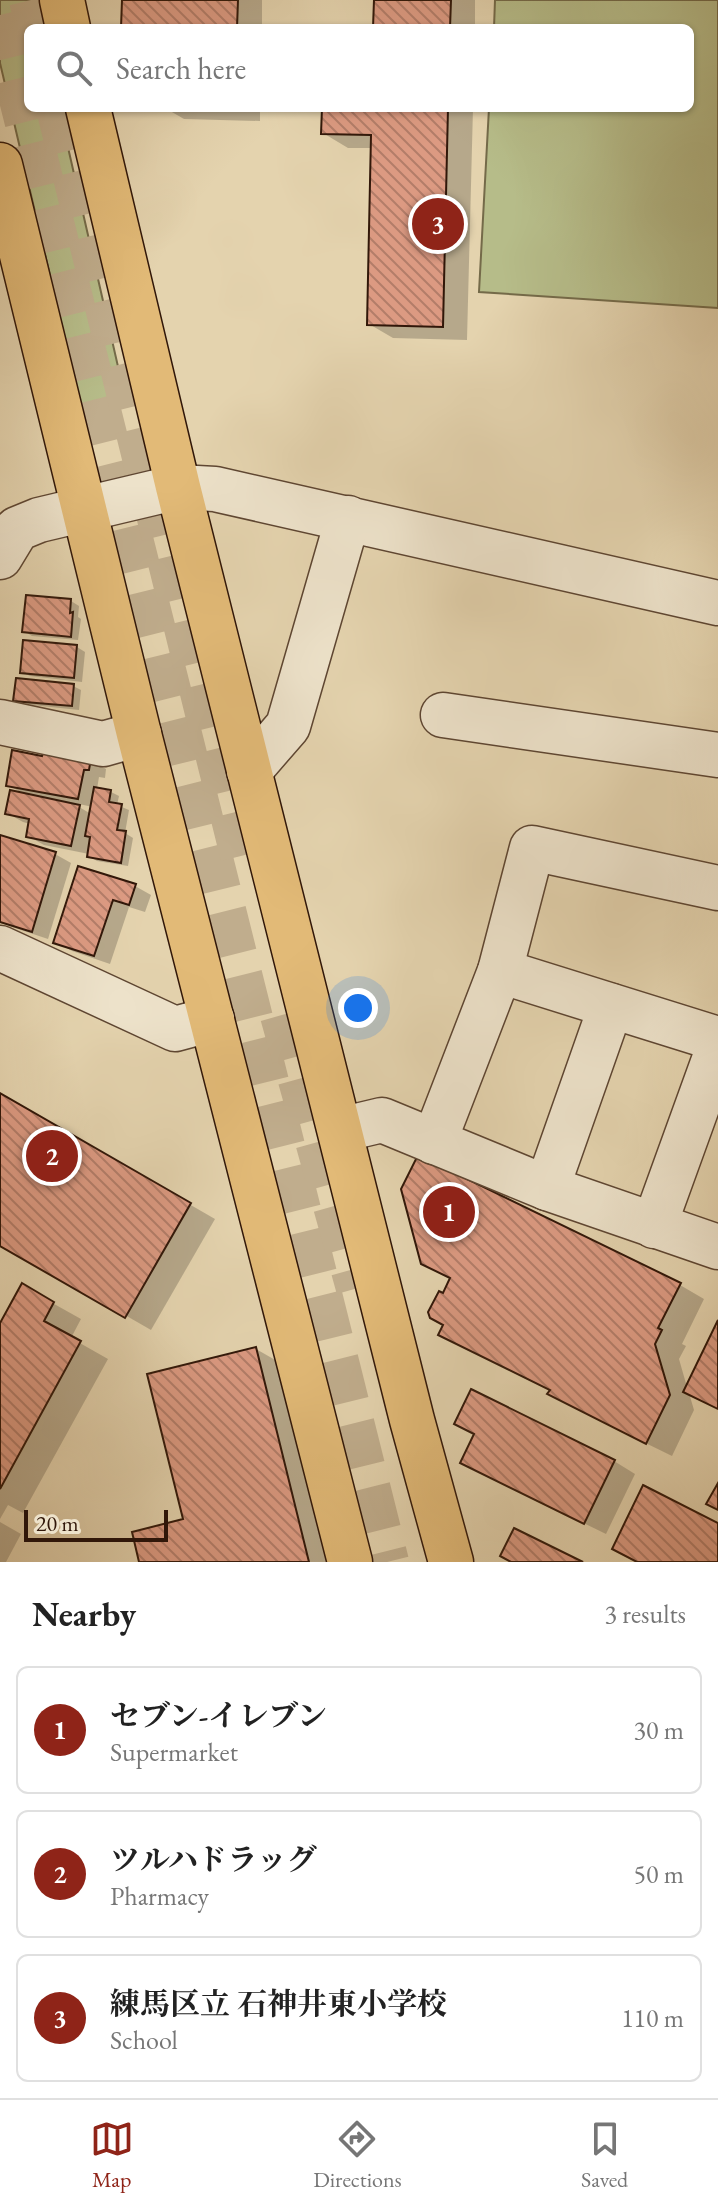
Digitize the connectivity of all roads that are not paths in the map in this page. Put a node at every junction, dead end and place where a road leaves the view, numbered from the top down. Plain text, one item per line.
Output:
1 (62, 0) edge
2 (67, 24) edge
3 (89, 112) edge
4 (0, 165) edge
5 (178, 487) junction
6 (86, 510) junction
7 (348, 518) junction
8 (0, 557) edge
9 (718, 603) edge
10 (443, 715) dead end
11 (0, 722) edge
12 (139, 734) junction
13 (718, 755) edge
14 (249, 771) junction
15 (718, 888) edge
16 (0, 948) edge
17 (500, 971) junction
18 (611, 1006) junction
19 (212, 1019) junction
20 (718, 1039) edge
21 (718, 1049) edge
22 (340, 1130) junction
23 (434, 1142) junction
24 (547, 1188) junction
25 (654, 1226) junction
26 (718, 1247) edge
27 (350, 1562) edge
28 (451, 1562) edge

1 - 2 main road
3 - 5 main road
4 - 6 main road
5 - 6 street
5 - 7 street
5 - 14 main road
6 - 8 street
6 - 12 main road
7 - 9 street
7 - 14 street
10 - 13 street
11 - 12 street
12 - 19 main road
14 - 22 main road
15 - 17 street
16 - 19 street
17 - 18 street
17 - 23 street
18 - 20 street
18 - 24 street
19 - 27 main road
21 - 25 street
22 - 23 street
22 - 28 main road
23 - 24 street
24 - 25 street
25 - 26 street

